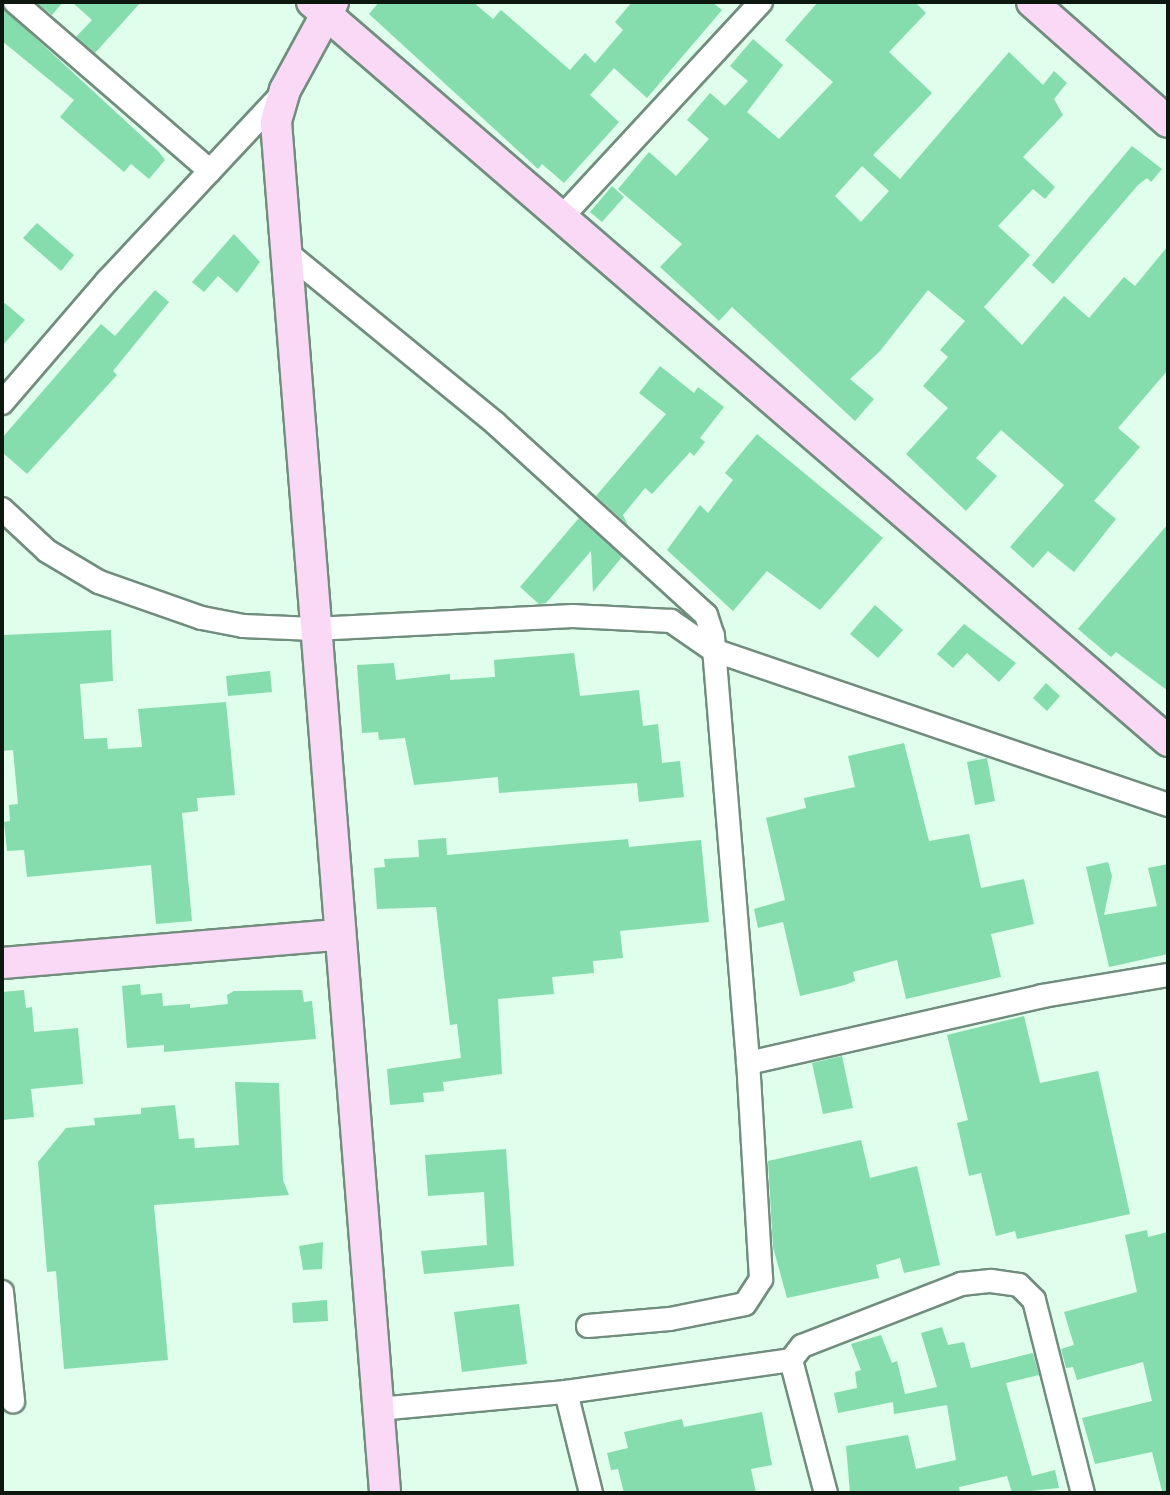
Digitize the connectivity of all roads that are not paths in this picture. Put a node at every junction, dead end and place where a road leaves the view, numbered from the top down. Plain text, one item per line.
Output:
1 (15, 2) edge
2 (761, 2) edge
3 (1032, 2) edge
4 (323, 5) edge
5 (285, 90) junction
6 (1168, 122) edge
7 (210, 171) junction
8 (561, 218) junction
9 (285, 251) junction
10 (2, 403) edge
11 (2, 509) edge
12 (314, 629) junction
13 (713, 650) junction
14 (1168, 741) edge
15 (1168, 805) edge
16 (337, 935) junction
17 (2, 963) edge
18 (1168, 975) edge
19 (748, 1063) junction
20 (2, 1292) edge
21 (588, 1326) dead end
22 (791, 1360) junction
23 (566, 1392) junction
24 (13, 1401) dead end
25 (378, 1409) junction
26 (385, 1493) edge
27 (591, 1493) edge
28 (826, 1493) edge
29 (1083, 1493) edge

1 - 7 street
2 - 8 street
3 - 6 street
4 - 5 street
4 - 8 street
5 - 7 street
5 - 9 street
7 - 10 street
8 - 14 street
9 - 12 street
9 - 13 street
11 - 12 street
12 - 13 street
12 - 16 street
13 - 15 street
13 - 19 street
16 - 17 street
16 - 25 street
18 - 19 street
19 - 21 street
20 - 24 street
22 - 23 street
22 - 28 street
22 - 29 street
23 - 25 street
23 - 27 street
25 - 26 street

